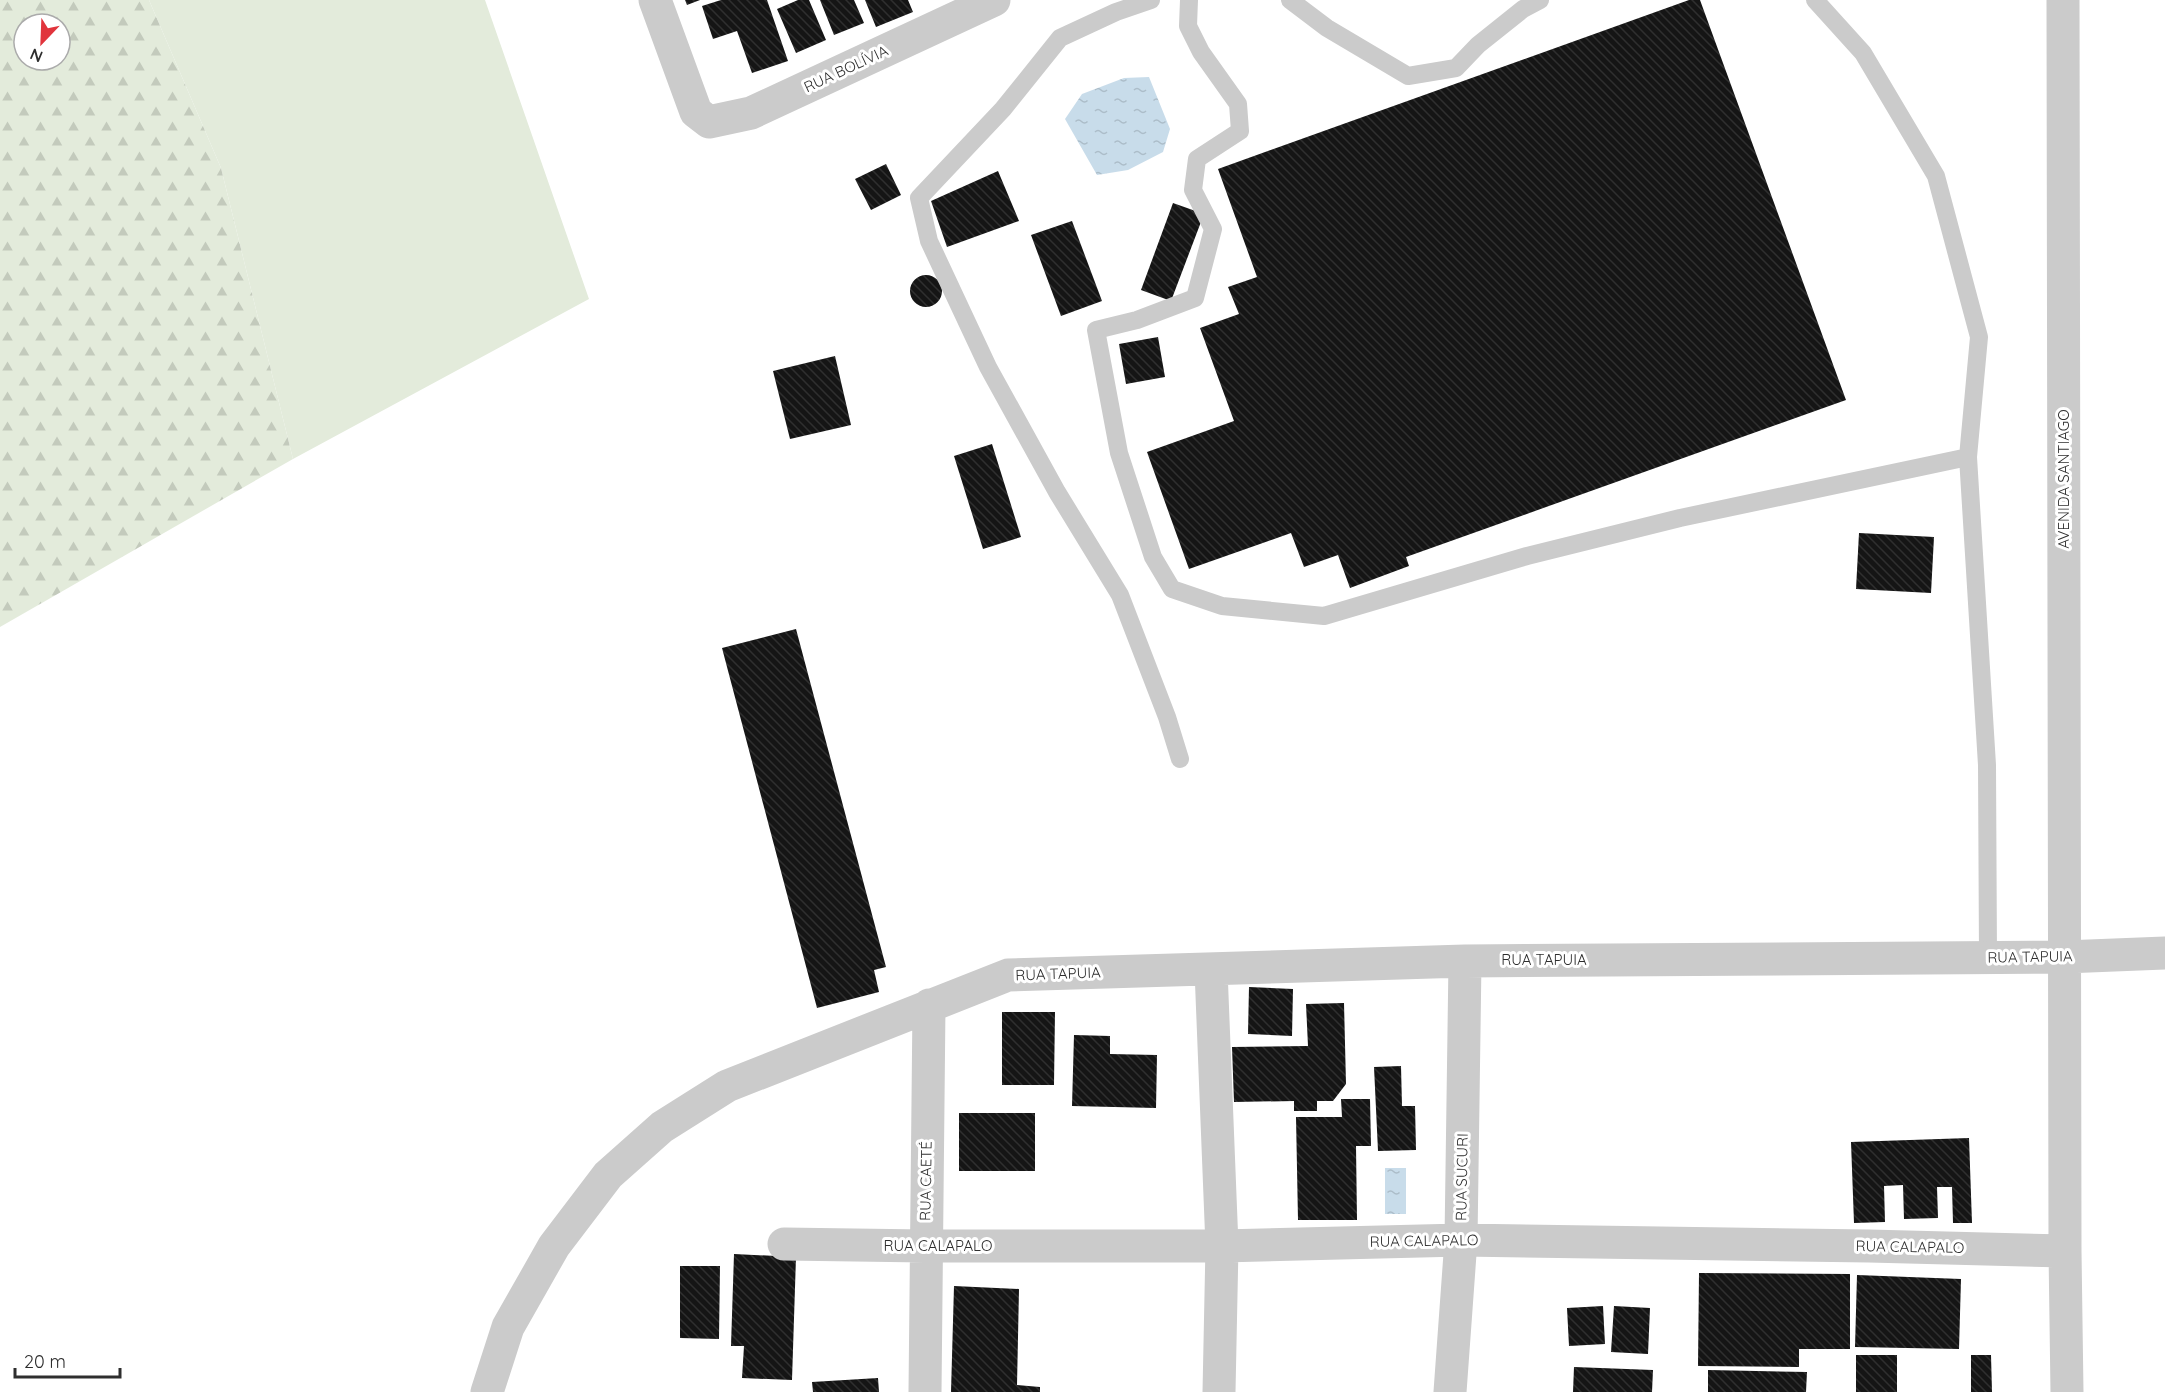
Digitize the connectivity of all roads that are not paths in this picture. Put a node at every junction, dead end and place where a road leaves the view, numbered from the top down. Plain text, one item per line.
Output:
1 (655, 0) edge
2 (994, 0) edge
3 (1150, 0) edge
4 (1189, 0) edge
5 (1290, 0) edge
6 (1540, 0) edge
7 (1815, 0) edge
8 (2063, 0) edge
9 (1968, 457) junction
10 (1180, 759) dead end
11 (2165, 953) edge
12 (1988, 957) junction
13 (2064, 957) junction
14 (1466, 961) junction
15 (1211, 970) junction
16 (929, 1005) junction
17 (1461, 1240) junction
18 (784, 1244) dead end
19 (925, 1246) junction
20 (1222, 1246) junction
21 (2065, 1251) junction
22 (487, 1392) edge
23 (925, 1392) edge
24 (1219, 1392) edge
25 (1450, 1392) edge
26 (2067, 1392) edge

1 - 2 street, RUA BOLÍVIA
3 - 10 lane
4 - 9 lane
5 - 6 lane
7 - 9 lane
8 - 13 street, AVENIDA SANTIAGO
9 - 12 lane
11 - 13 street, RUA TAPUIA
12 - 13 street, RUA TAPUIA
12 - 14 street, RUA TAPUIA
13 - 21 street, AVENIDA SANTIAGO
14 - 15 street, RUA TAPUIA
14 - 17 street, RUA SUCURI
15 - 16 street, RUA TAPUIA
15 - 20 street
16 - 19 street, RUA CAETÉ
16 - 22 street, RUA TAPUIA
17 - 20 street, RUA CALAPALO
17 - 21 street, RUA CALAPALO
17 - 25 street, RUA SUCURI
18 - 19 street, RUA CALAPALO
19 - 20 street, RUA CALAPALO
19 - 23 street, RUA CAETÉ
20 - 24 street
21 - 26 street, AVENIDA SANTIAGO

